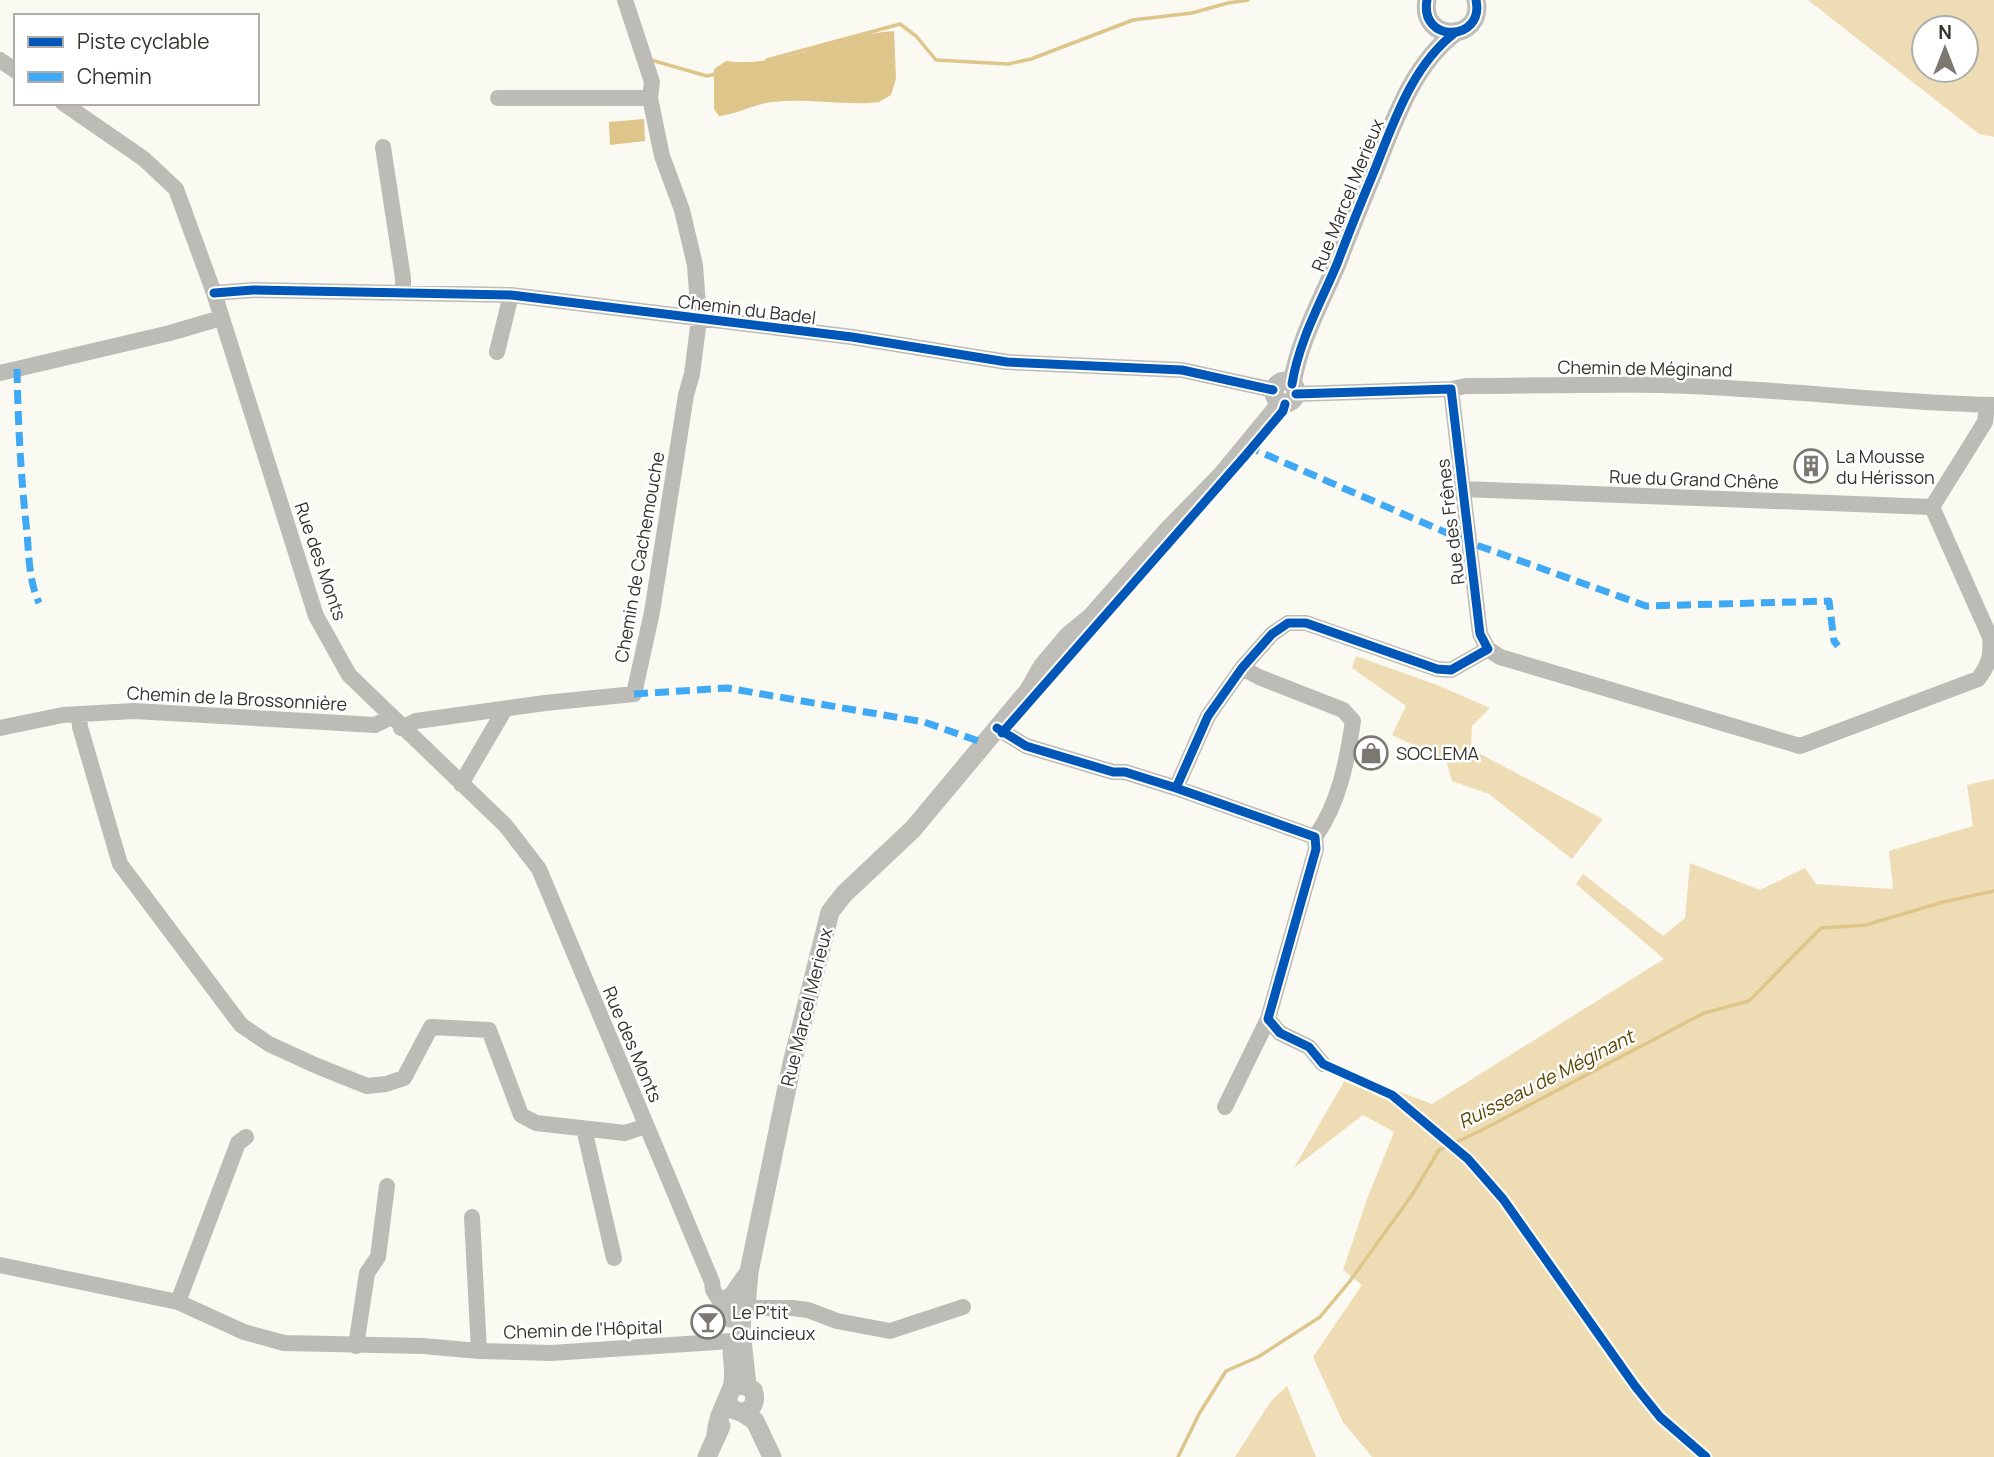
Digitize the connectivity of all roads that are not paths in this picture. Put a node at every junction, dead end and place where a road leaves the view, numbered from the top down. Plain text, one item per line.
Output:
1 (625, 0) edge
2 (1427, 0) edge
3 (1478, 1) edge
4 (1431, 23) junction
5 (1456, 32) junction
6 (1416, 79) junction
7 (498, 98) dead end
8 (650, 98) junction
9 (66, 105) edge
10 (383, 147) dead end
11 (403, 292) junction
12 (214, 293) junction
13 (511, 295) junction
14 (221, 318) junction
15 (699, 319) junction
16 (497, 352) dead end
17 (0, 373) edge
18 (1451, 389) junction
19 (1286, 393) junction
20 (1990, 405) edge
21 (1462, 489) junction
22 (1932, 507) junction
23 (1488, 649) junction
24 (1242, 668) junction
25 (505, 709) junction
26 (79, 714) junction
27 (396, 722) junction
28 (0, 728) edge
29 (997, 728) junction
30 (461, 783) junction
31 (1176, 788) junction
32 (1315, 837) junction
33 (1268, 1020) junction
34 (1323, 1064) dead end
35 (1225, 1107) dead end
36 (646, 1126) junction
37 (584, 1129) junction
38 (246, 1137) dead end
39 (387, 1186) dead end
40 (471, 1217) dead end
41 (614, 1258) dead end
42 (0, 1265) edge
43 (178, 1302) junction
44 (736, 1306) junction
45 (963, 1307) dead end
46 (731, 1341) junction
47 (356, 1346) junction
48 (479, 1351) junction
49 (741, 1401) junction
50 (707, 1457) edge
51 (772, 1457) edge

1 - 8 street
2 - 4 main road
3 - 5 main road, Rue Marcel Merieux
4 - 5 main road
4 - 6 main road, Rue Marcel Merieux
5 - 6 main road, Rue Marcel Merieux
6 - 19 main road, Rue Marcel Merieux
7 - 8 street
8 - 15 street
9 - 12 street, Rue des Monts
10 - 11 street
11 - 12 street, Chemin du Badel
11 - 13 street, Chemin du Badel
12 - 14 street, Rue des Monts
13 - 15 street, Chemin du Badel
13 - 16 street
14 - 17 street
14 - 27 street, Rue des Monts
15 - 19 street, Chemin du Badel
15 - 25 street, Chemin de Cachemouche
18 - 19 street, Chemin de Méginand
18 - 20 street, Chemin de Méginand
18 - 21 street, Rue des Frênes
19 - 29 main road, Rue Marcel Merieux
20 - 22 street
21 - 22 street, Rue du Grand Chêne
21 - 23 street, Rue des Frênes
22 - 23 street
23 - 24 street
24 - 31 street
24 - 32 street
25 - 27 street, Chemin de Cachemouche
25 - 30 street
26 - 27 street, Chemin de la Brossonnière
26 - 28 street, Chemin de la Brossonnière
26 - 37 street, Rue des Monts
27 - 30 street, Rue des Monts
29 - 31 street
29 - 44 main road, Rue Marcel Merieux
30 - 36 street, Rue des Monts
31 - 32 street
32 - 33 street
33 - 34 street
33 - 35 street
36 - 37 street, Rue des Monts
36 - 44 street, Rue des Monts
37 - 41 street
38 - 43 street
39 - 47 street
40 - 48 street, Chemin de l'Hôpital
42 - 43 street, Chemin de l'Hôpital
43 - 47 street, Chemin de l'Hôpital
44 - 45 street
44 - 46 main road, Rue Marcel Merieux
44 - 49 main road, Rue Marcel Merieux
46 - 48 street, Chemin de l'Hôpital
46 - 49 main road, Rue Marcel Merieux
47 - 48 street, Chemin de l'Hôpital
49 - 50 main road
49 - 51 main road

